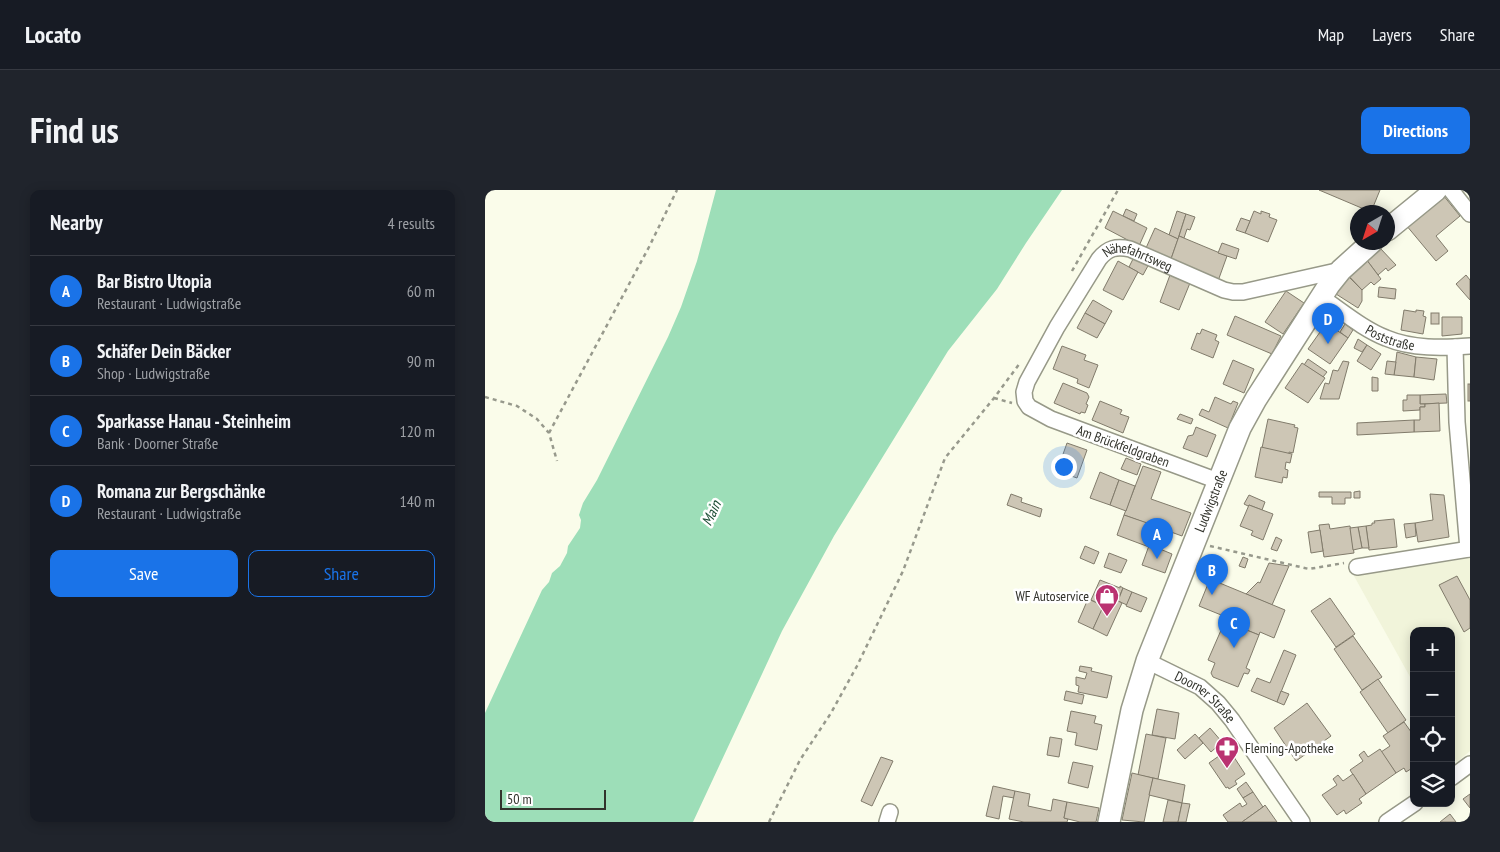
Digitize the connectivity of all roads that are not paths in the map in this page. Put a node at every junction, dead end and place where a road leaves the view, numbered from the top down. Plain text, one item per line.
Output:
1 (1436, 190) edge
2 (1451, 190) edge
3 (1470, 214) edge
4 (1395, 223) edge
5 (1363, 250) edge
6 (1341, 270) junction
7 (1321, 297) junction
8 (1463, 347) edge
9 (1029, 407) joint
10 (1218, 481) junction
11 (1469, 549) edge
12 (1357, 567) road end
13 (1147, 661) junction
14 (1470, 764) edge
15 (1455, 775) edge
16 (1410, 806) edge
17 (1109, 822) edge
18 (1302, 822) edge
19 (1387, 822) edge

1 - 4 main road
2 - 3 street
5 - 6 main road, Ludwigstraße
6 - 7 main road, Ludwigstraße
6 - 9 street, Nähefahrtsweg
7 - 8 street, Poststraße
7 - 10 main road, Ludwigstraße
8 - 11 street
9 - 10 street, Am Brückfeldgraben
10 - 13 main road, Ludwigstraße
11 - 12 street
13 - 17 main road, Ludwigstraße
13 - 18 street, Doorner Straße
14 - 15 street
16 - 19 street

